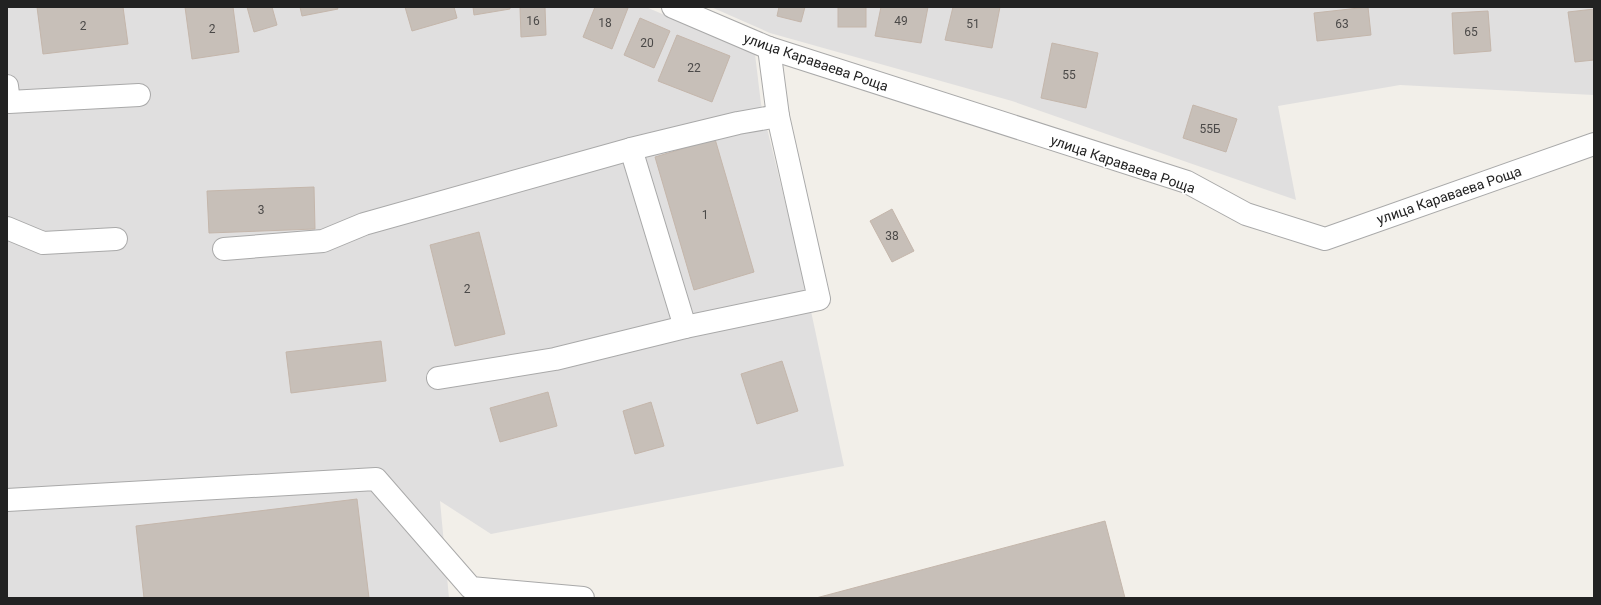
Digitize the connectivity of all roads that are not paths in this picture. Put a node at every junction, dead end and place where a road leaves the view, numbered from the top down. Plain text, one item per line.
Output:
1 (673, 7) edge
2 (769, 48) junction
3 (139, 95) dead end
4 (8, 97) edge
5 (778, 116) junction
6 (1594, 144) edge
7 (631, 149) junction
8 (7, 228) edge
9 (116, 239) dead end
10 (224, 250) dead end
11 (685, 327) junction
12 (438, 378) dead end
13 (7, 500) edge
14 (472, 593) edge
15 (583, 598) edge

1 - 2 street, улица Караваева Роща
2 - 5 street
2 - 6 street, улица Караваева Роща
3 - 4 street
5 - 7 street
5 - 11 street
7 - 10 street
7 - 11 street
8 - 9 street
11 - 12 street
13 - 14 street
14 - 15 street

